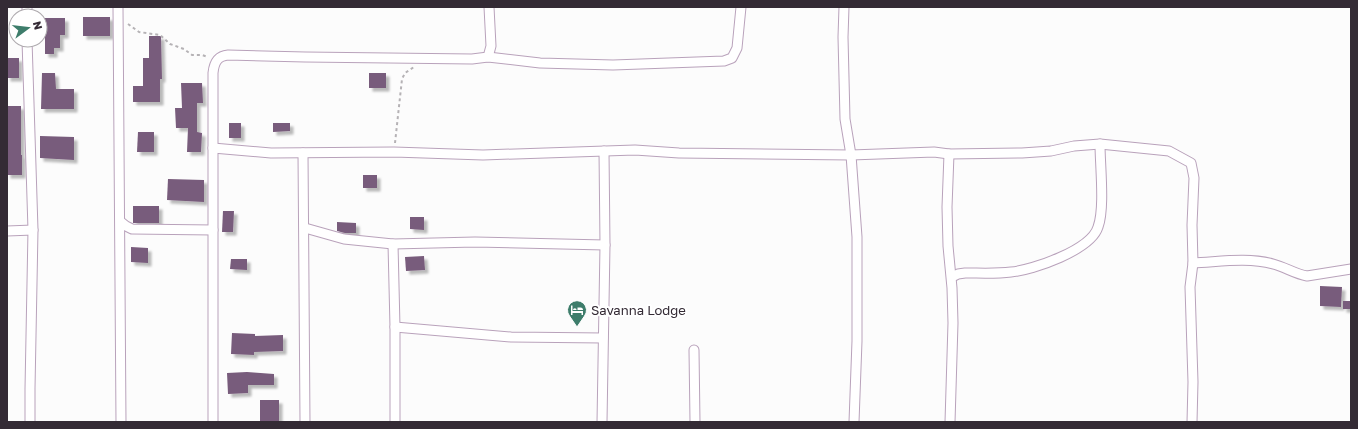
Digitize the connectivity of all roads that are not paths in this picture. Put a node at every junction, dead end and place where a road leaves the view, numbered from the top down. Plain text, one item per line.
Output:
1 (118, 7) edge
2 (489, 7) edge
3 (740, 7) edge
4 (844, 7) edge
5 (27, 48) edge
6 (488, 57) junction
7 (1100, 144) junction
8 (213, 148) junction
9 (604, 151) junction
10 (303, 153) junction
11 (949, 154) junction
12 (851, 155) junction
13 (121, 222) junction
14 (305, 228) junction
15 (33, 230) junction
16 (213, 230) junction
17 (7, 231) edge
18 (393, 244) junction
19 (605, 245) junction
20 (1193, 263) junction
21 (1351, 269) edge
22 (952, 276) junction
23 (396, 327) junction
24 (603, 338) junction
25 (694, 350) dead end
26 (30, 422) edge
27 (121, 422) edge
28 (213, 422) edge
29 (305, 422) edge
30 (395, 422) edge
31 (602, 422) edge
32 (695, 422) edge
33 (854, 422) edge
34 (950, 422) edge
35 (1192, 422) edge

1 - 13 street
2 - 6 street
3 - 6 street
4 - 12 street
5 - 15 street
6 - 8 street
7 - 11 street
7 - 20 street
7 - 22 street
8 - 10 street
8 - 16 street
9 - 10 street
9 - 12 street
9 - 19 street
10 - 14 street
11 - 12 street
11 - 22 street
12 - 33 street
13 - 16 street
13 - 27 street
14 - 18 street
14 - 29 street
15 - 17 street
15 - 26 street
16 - 28 street
18 - 19 street
18 - 23 street
19 - 24 street
20 - 21 street
20 - 35 street
22 - 34 street
23 - 24 street
23 - 30 street
24 - 31 street
25 - 32 street

